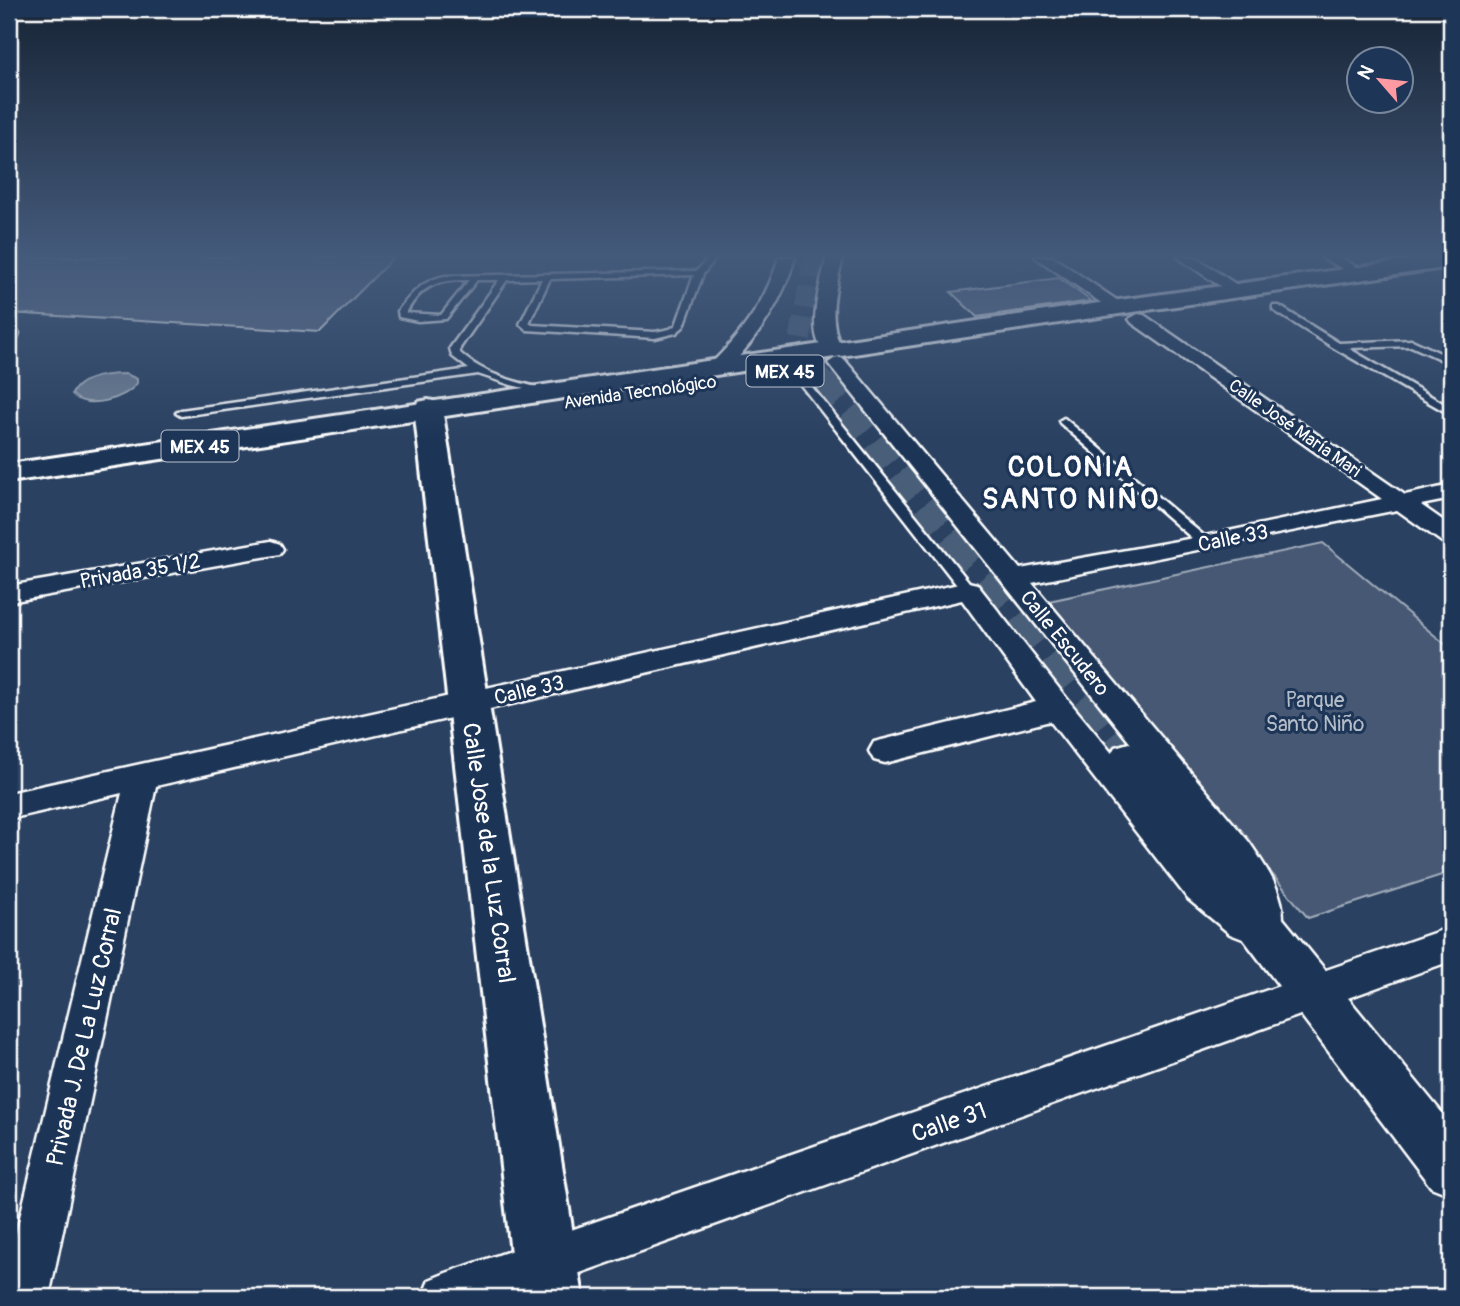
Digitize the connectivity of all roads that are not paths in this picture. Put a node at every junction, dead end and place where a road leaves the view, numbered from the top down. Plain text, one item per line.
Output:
1 (477, 318) edge
2 (527, 318) edge
3 (683, 318) edge
4 (762, 318) edge
5 (822, 318) edge
6 (1095, 318) edge
7 (1144, 318) edge
8 (1283, 318) edge
9 (15, 333) dead end
10 (9, 346) edge
11 (1337, 346) junction
12 (835, 356) junction
13 (1451, 361) edge
14 (720, 366) junction
15 (793, 369) junction
16 (478, 371) junction
17 (550, 391) junction
18 (582, 400) junction
19 (1451, 412) edge
20 (181, 413) dead end
21 (417, 416) junction
22 (1064, 421) dead end
23 (9, 473) edge
24 (1451, 492) edge
25 (1402, 503) junction
26 (1451, 537) edge
27 (1205, 543) junction
28 (271, 549) dead end
29 (1014, 578) junction
30 (968, 590) junction
31 (9, 594) edge
32 (469, 704) junction
33 (1057, 708) junction
34 (885, 751) dead end
35 (1129, 758) tunnel mouth
36 (142, 776) junction
37 (9, 806) edge
38 (1266, 935) junction
39 (1451, 944) edge
40 (1312, 994) junction
41 (1451, 1167) edge
42 (547, 1281) edge
43 (25, 1297) edge
44 (446, 1297) edge

1 - 16 lane
2 - 3 lane
4 - 14 street
5 - 12 street, Calle Escudero
6 - 12 main road, Avenida Tecnológico / MEX 45
7 - 25 street, Calle José María Mari
8 - 11 lane
9 - 10 lane
11 - 13 lane
11 - 19 lane
12 - 14 main road, Avenida Tecnológico / MEX 45
12 - 15 main road, Avenida Tecnológico / MEX 45
12 - 29 street, Calle Escudero
14 - 17 main road, Avenida Tecnológico / MEX 45
15 - 18 main road, Avenida Tecnológico / MEX 45
15 - 30 lane
16 - 17 lane
16 - 20 lane
17 - 18 lane
17 - 21 main road, Avenida Tecnológico / MEX 45
18 - 21 main road, Avenida Tecnológico / MEX 45
21 - 23 main road, Avenida Tecnológico / MEX 45
21 - 32 main road, Calle Jose de la Luz Corral
22 - 27 lane
24 - 25 street, Calle 33
25 - 26 street, Calle José María Mari
25 - 27 street, Calle 33
27 - 29 street, Calle 33
28 - 31 street, Privada 35 1/2
29 - 38 street, Calle Escudero
30 - 32 street, Calle 33
30 - 33 street
32 - 36 street, Calle 33
32 - 42 main road, Calle Jose de la Luz Corral
33 - 34 street
33 - 38 street
35 - 38 street
36 - 37 street, Calle 33
36 - 43 street, Privada J. De La Luz Corral
38 - 40 street
39 - 40 street, Calle 31
40 - 41 street
40 - 42 street, Calle 31
42 - 44 street, Calle 31

